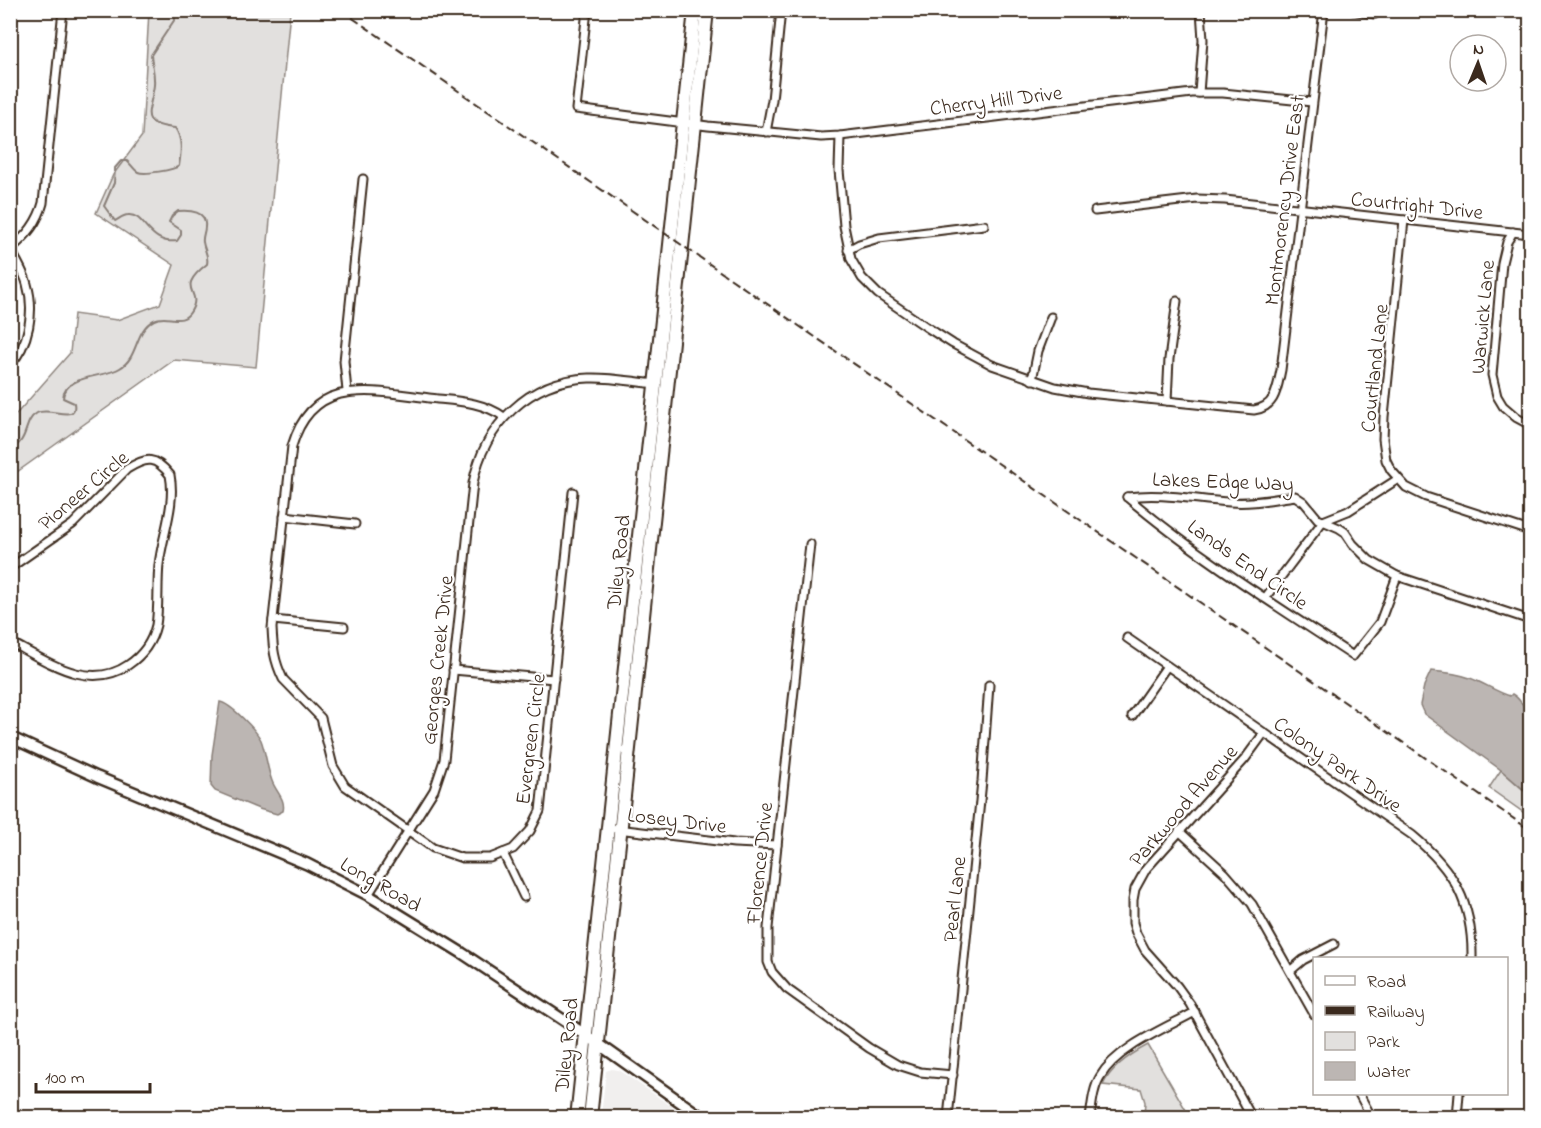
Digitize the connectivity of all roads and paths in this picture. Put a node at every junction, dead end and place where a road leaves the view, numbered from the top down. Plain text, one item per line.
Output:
1 (63, 10) edge
2 (587, 10) edge
3 (695, 10) edge
4 (707, 10) edge
5 (781, 10) edge
6 (1200, 10) edge
7 (1323, 10) edge
8 (1353, 10) edge
9 (1375, 14) dead end
10 (1199, 93) junction
11 (1312, 102) junction
12 (689, 123) junction
13 (766, 132) junction
14 (840, 136) junction
15 (363, 178) dead end
16 (1300, 208) junction
17 (1095, 211) dead end
18 (1404, 220) junction
19 (984, 225) dead end
20 (1513, 232) junction
21 (1530, 234) edge
22 (11, 249) edge
23 (848, 250) junction
24 (1177, 301) dead end
25 (1050, 317) dead end
26 (10, 365) edge
27 (1032, 380) junction
28 (662, 385) junction
29 (347, 391) junction
30 (1167, 401) junction
31 (504, 417) junction
32 (1530, 425) edge
33 (1398, 479) junction
34 (573, 492) dead end
35 (1127, 497) joint
36 (284, 516) junction
37 (1323, 521) junction
38 (355, 524) dead end
39 (1530, 531) edge
40 (810, 544) dead end
41 (10, 568) edge
42 (1396, 576) junction
43 (1265, 598) junction
44 (273, 620) junction
45 (1530, 620) edge
46 (344, 627) dead end
47 (1127, 638) dead end
48 (10, 642) edge
49 (1167, 666) junction
50 (453, 670) junction
51 (554, 679) junction
52 (989, 684) dead end
53 (1132, 716) dead end
54 (1264, 733) junction
55 (10, 737) edge
56 (615, 829) junction
57 (410, 830) junction
58 (1179, 831) junction
59 (777, 845) junction
60 (503, 853) junction
61 (368, 895) junction
62 (524, 897) dead end
63 (1334, 944) dead end
64 (1473, 957) edge
65 (1290, 970) junction
66 (1195, 1012) junction
67 (1313, 1012) edge
68 (586, 1035) junction
69 (598, 1042) junction
70 (953, 1075) junction
71 (1360, 1095) edge
72 (1459, 1095) edge
73 (577, 1118) edge
74 (590, 1118) edge
75 (703, 1118) edge
76 (948, 1118) edge
77 (1090, 1118) edge
78 (1252, 1118) edge
79 (1372, 1118) edge
80 (1457, 1118) edge

1 - 22 street
2 - 12 street, Cherry Hill Drive
3 - 12 highway, Diley Road
4 - 12 highway, Diley Road
5 - 13 street
6 - 10 street
7 - 11 street, Montmorency Drive East
8 - 9 street
10 - 11 street, Cherry Hill Drive
10 - 14 street, Cherry Hill Drive
11 - 16 street, Montmorency Drive East
12 - 13 street, Cherry Hill Drive
12 - 28 highway, Diley Road
13 - 14 street, Cherry Hill Drive
14 - 23 street
15 - 29 street
16 - 17 street, Courtright Drive
16 - 18 street, Courtright Drive
16 - 30 street, Montmorency Drive East
18 - 20 street, Courtright Drive
18 - 33 street, Courtland Lane
19 - 23 street
20 - 21 street, Courtright Drive
20 - 32 street, Warwick Lane
22 - 26 street
23 - 27 street
24 - 30 street
25 - 27 street
27 - 30 street
28 - 31 street
28 - 56 highway, Diley Road
29 - 31 street, Evergreen Circle
29 - 36 street, Evergreen Circle
31 - 50 street, Georges Creek Drive
33 - 37 street
33 - 39 street
34 - 51 street, Evergreen Circle
35 - 37 street, Lakes Edge Way
35 - 43 street, Lands End Circle
36 - 38 street
36 - 44 street, Evergreen Circle
37 - 42 street, Lakes Edge Way
37 - 43 street
40 - 59 street, Florence Drive
41 - 48 street, Pioneer Circle
42 - 43 street, Lands End Circle
42 - 45 street, Lakes Edge Way
44 - 46 street
44 - 57 street, Evergreen Circle
47 - 49 street, Colony Park Drive
49 - 53 street
49 - 54 street, Colony Park Drive
50 - 51 street
50 - 57 street, Georges Creek Drive
51 - 60 street, Evergreen Circle
52 - 70 street, Pearl Lane
54 - 58 street, Parkwood Avenue
54 - 64 street, Colony Park Drive
55 - 61 main road, Long Road
56 - 59 street, Losey Drive
56 - 68 highway, Diley Road
56 - 69 highway, Diley Road
57 - 60 street, Evergreen Circle
57 - 61 street, Georges Creek Drive
58 - 65 street
58 - 66 street, Parkwood Avenue
59 - 70 street, Florence Drive
60 - 62 street
61 - 68 main road, Long Road
63 - 65 street
65 - 67 street
66 - 77 street
66 - 78 street, Parkwood Avenue
68 - 69 main road, Long Road
68 - 73 highway, Diley Road
69 - 74 highway, Diley Road
69 - 75 main road, Long Road
70 - 76 street, Pearl Lane
71 - 79 street
72 - 80 street

